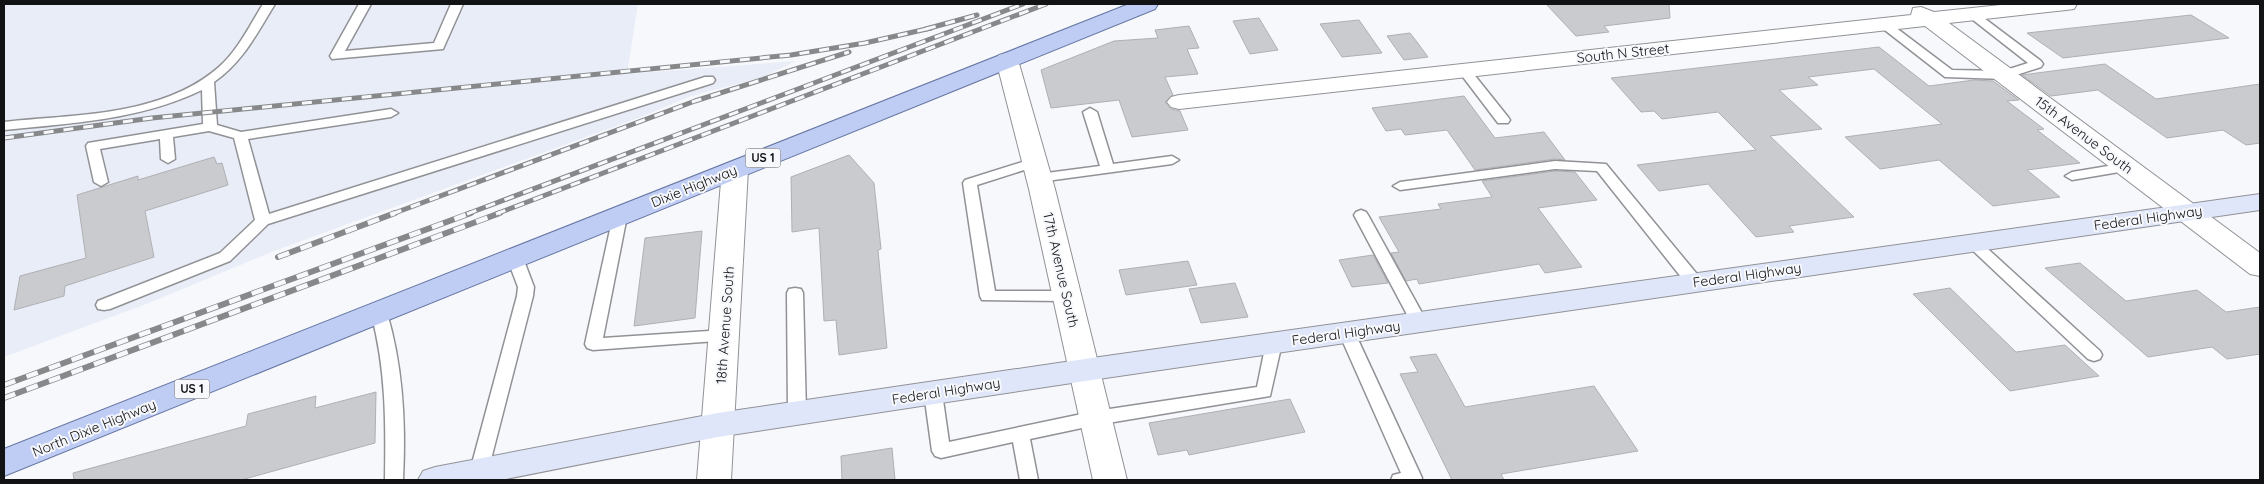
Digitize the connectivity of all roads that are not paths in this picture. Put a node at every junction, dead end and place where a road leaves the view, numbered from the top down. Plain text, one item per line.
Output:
1 (269, 4) edge
2 (366, 4) edge
3 (457, 4) edge
4 (1147, 4) edge
5 (1908, 4) edge
6 (2066, 4) edge
7 (1972, 14) junction
8 (1929, 19) junction
9 (1883, 24) junction
10 (1007, 60) junction
11 (1464, 70) junction
12 (2004, 75) junction
13 (208, 80) junction
14 (709, 80) dead end
15 (1179, 102) dead end
16 (1090, 112) dead end
17 (390, 113) dead end
18 (1503, 120) dead end
19 (4, 126) edge
20 (210, 127) junction
21 (166, 134) junction
22 (240, 136) junction
23 (168, 159) dead end
24 (1172, 160) dead end
25 (2126, 167) junction
26 (736, 169) junction
27 (1108, 169) junction
28 (1037, 170) junction
29 (2072, 176) dead end
30 (101, 182) dead end
31 (1400, 186) dead end
32 (2260, 202) edge
33 (2186, 212) junction
34 (1361, 215) dead end
35 (620, 216) junction
36 (263, 221) junction
37 (1972, 243) junction
38 (516, 258) junction
39 (2260, 267) edge
40 (1695, 283) junction
41 (795, 293) dead end
42 (1067, 296) junction
43 (104, 305) dead end
44 (379, 313) junction
45 (1419, 322) junction
46 (1347, 333) junction
47 (724, 336) junction
48 (1274, 343) junction
49 (2094, 355) dead end
50 (1085, 370) junction
51 (933, 393) junction
52 (797, 413) junction
53 (1096, 418) junction
54 (718, 425) junction
55 (1020, 434) junction
56 (5, 468) edge
57 (479, 471) junction
58 (394, 480) edge
59 (435, 480) edge
60 (714, 480) edge
61 (1029, 480) edge
62 (1110, 480) edge
63 (1400, 480) edge

1 - 13 lane
2 - 3 lane
4 - 10 main road, Dixie Highway / US 1
5 - 8 street, 15th Avenue South
6 - 7 street, South N Street
7 - 8 street, South N Street
7 - 12 lane
8 - 9 street, South N Street
8 - 12 street, 15th Avenue South
9 - 11 street, South N Street
9 - 12 lane
10 - 26 main road, Dixie Highway / US 1
10 - 28 street, 17th Avenue South
11 - 15 street, South N Street
11 - 18 lane
12 - 25 street, 15th Avenue South
13 - 19 lane
13 - 20 lane
14 - 36 lane
16 - 27 lane
17 - 22 lane
20 - 21 lane
20 - 22 lane
21 - 23 lane
21 - 30 lane
22 - 36 lane
24 - 27 lane
25 - 29 lane
25 - 33 street, 15th Avenue South
26 - 35 main road, Dixie Highway / US 1
26 - 47 street, 18th Avenue South
27 - 28 lane
28 - 42 street, 17th Avenue South
28 - 42 lane
31 - 40 lane
32 - 33 main road, Federal Highway
33 - 37 main road, Federal Highway
33 - 39 street, 15th Avenue South
34 - 45 lane
35 - 38 main road, Dixie Highway / US 1
35 - 47 lane
36 - 43 lane
37 - 40 main road, Federal Highway
37 - 49 lane
38 - 44 main road, Dixie Highway / US 1
38 - 57 lane
40 - 45 main road, Federal Highway
41 - 52 lane
42 - 50 street, 17th Avenue South
44 - 56 main road, North Dixie Highway / US 1
44 - 58 lane
45 - 46 main road, Federal Highway
46 - 48 main road, Federal Highway
46 - 63 lane
47 - 54 street, 18th Avenue South
48 - 50 main road, Federal Highway
48 - 53 lane
50 - 51 main road, Federal Highway
50 - 53 street, 17th Avenue South
51 - 52 main road, Federal Highway
51 - 55 lane
52 - 54 main road, Federal Highway
53 - 55 lane
53 - 62 street, 17th Avenue South
54 - 57 main road, Federal Highway
54 - 60 street, 18th Avenue South
55 - 61 lane
57 - 59 main road, Federal Highway

